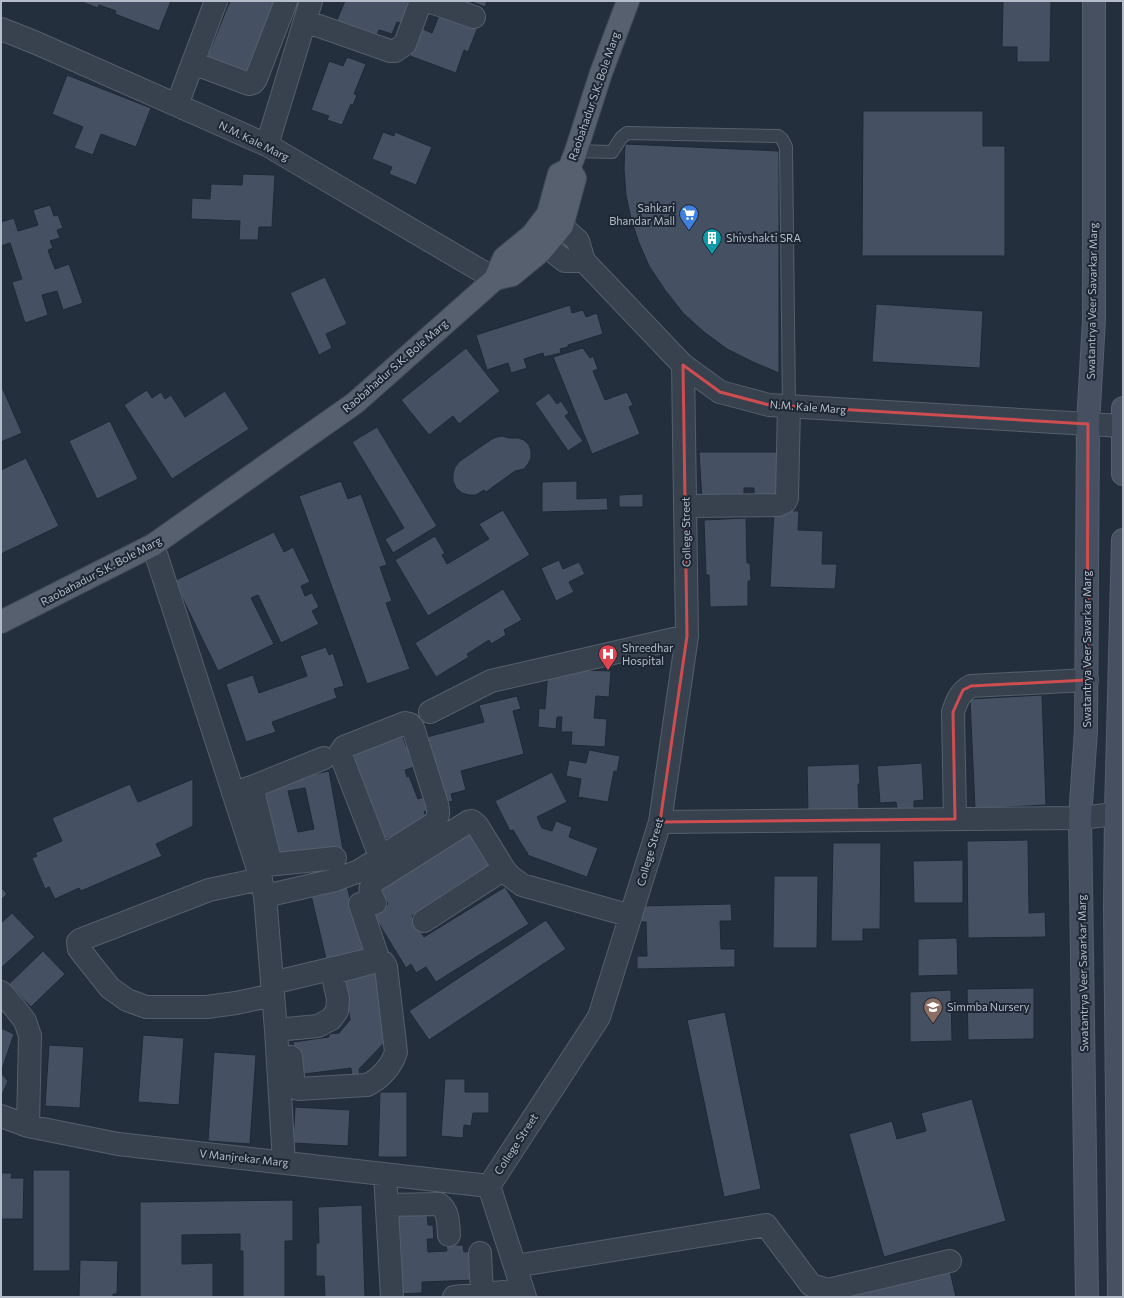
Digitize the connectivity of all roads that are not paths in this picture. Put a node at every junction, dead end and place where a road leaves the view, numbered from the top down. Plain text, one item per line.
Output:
1 (216, 1) edge
2 (286, 1) edge
3 (422, 1) edge
4 (428, 1) edge
5 (628, 1) edge
6 (1094, 1) edge
7 (471, 8) edge
8 (308, 11) edge
9 (1, 29) edge
10 (193, 63) junction
11 (177, 105) junction
12 (267, 145) junction
13 (573, 160) junction
14 (555, 220) junction
15 (539, 241) junction
16 (584, 261) junction
17 (495, 279) junction
18 (683, 365) junction
19 (789, 406) junction
20 (1123, 420) edge
21 (1088, 424) junction
22 (1123, 474) edge
23 (685, 506) junction
24 (1123, 540) edge
25 (153, 546) junction
26 (1123, 555) edge
27 (1, 622) edge
28 (687, 636) junction
29 (1122, 656) edge
30 (1087, 680) junction
31 (430, 712) dead end
32 (324, 758) dead end
33 (242, 790) junction
34 (1120, 813) edge
35 (1080, 818) junction
36 (955, 819) junction
37 (660, 822) junction
38 (335, 858) dead end
39 (381, 858) junction
40 (504, 868) junction
41 (263, 876) junction
42 (631, 916) junction
43 (424, 921) dead end
44 (273, 989) junction
45 (1, 992) edge
46 (283, 1040) junction
47 (1, 1116) edge
48 (28, 1126) junction
49 (284, 1162) junction
50 (385, 1174) junction
51 (489, 1186) junction
52 (387, 1205) junction
53 (449, 1235) dead end
54 (480, 1253) dead end
55 (950, 1261) dead end
56 (514, 1266) junction
57 (523, 1293) edge
58 (482, 1294) junction
59 (392, 1297) edge
60 (454, 1297) edge
61 (1087, 1297) edge
62 (1119, 1297) edge

1 - 10 street
2 - 10 street
3 - 8 street
4 - 7 street
5 - 13 main road, Raobahadur S.K. Bole Marg
6 - 21 main road, Swatantrya Veer Savarkar Marg
8 - 12 street
9 - 11 street, N.M. Kale Marg
10 - 11 street
11 - 12 street, N.M. Kale Marg
12 - 17 street, N.M. Kale Marg
13 - 14 main road
13 - 19 lane
14 - 15 main road, Raobahadur S.K. Bole Marg
14 - 16 street
15 - 16 street
15 - 17 main road, Raobahadur S.K. Bole Marg
16 - 18 street, N.M. Kale Marg
17 - 25 main road, Raobahadur S.K. Bole Marg
18 - 19 street, N.M. Kale Marg
18 - 23 street, College Street
19 - 21 street, N.M. Kale Marg
19 - 23 street
20 - 21 street, N.M. Kale Marg
20 - 22 main road
21 - 30 main road, Swatantrya Veer Savarkar Marg
23 - 28 street, College Street
24 - 26 main road
25 - 27 main road, Raobahadur S.K. Bole Marg
25 - 33 street
26 - 29 main road
28 - 31 street
28 - 37 street, College Street
29 - 34 main road
30 - 35 main road, Swatantrya Veer Savarkar Marg
30 - 36 street
32 - 33 street
33 - 41 street
34 - 35 street
34 - 62 main road
35 - 36 street
35 - 61 main road, Swatantrya Veer Savarkar Marg
36 - 37 street
37 - 42 street, College Street
38 - 41 street
39 - 39 street
39 - 41 street
40 - 42 street
40 - 43 street
40 - 44 street
41 - 44 street
41 - 44 street
42 - 51 street, College Street
44 - 46 street
45 - 48 street
46 - 46 street
46 - 49 street
47 - 48 street, V Manjrekar Marg
48 - 49 street, V Manjrekar Marg
49 - 50 street, V Manjrekar Marg
50 - 51 street, V Manjrekar Marg
50 - 52 street
51 - 56 street, College Street
52 - 53 street
52 - 59 street
54 - 58 street
55 - 56 street
56 - 57 street, College Street
57 - 58 street
58 - 60 street

